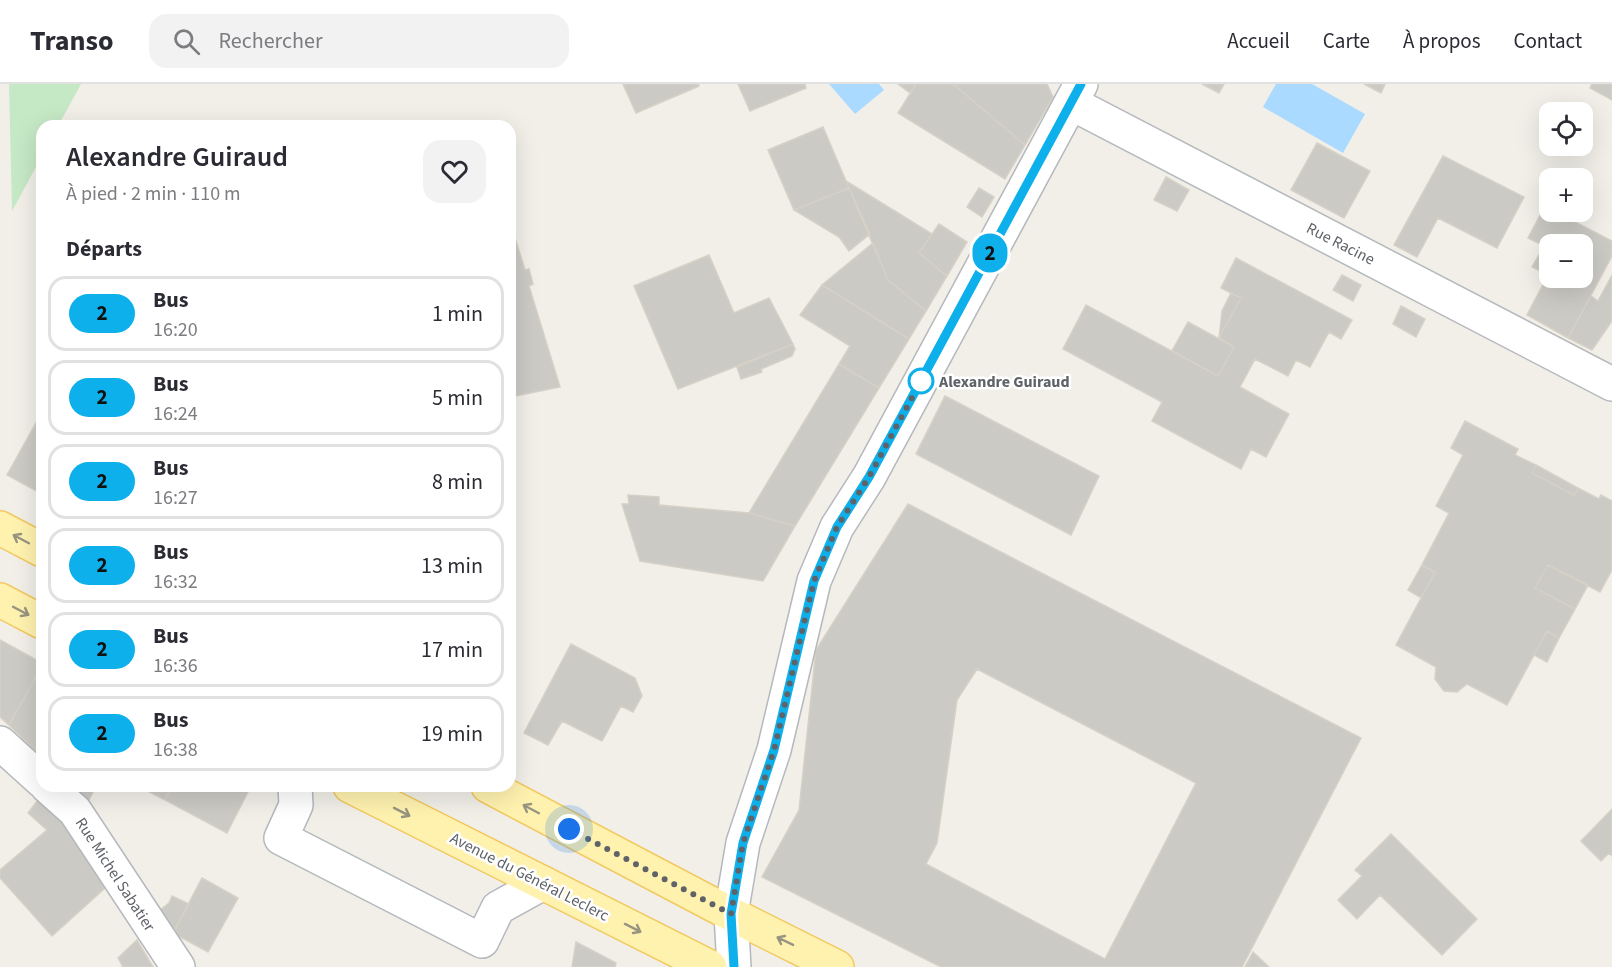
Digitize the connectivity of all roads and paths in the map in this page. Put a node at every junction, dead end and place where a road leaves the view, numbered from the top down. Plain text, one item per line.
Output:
1 (1076, 93) edge
2 (1612, 384) edge
3 (0, 528) edge
4 (36, 547) edge
5 (0, 600) edge
6 (36, 619) edge
7 (0, 743) edge
8 (36, 776) edge
9 (54, 792) edge
10 (295, 792) edge
11 (362, 792) edge
12 (499, 792) edge
13 (543, 883) junction
14 (731, 914) junction
15 (178, 967) edge
16 (710, 967) edge
17 (734, 967) edge
18 (837, 967) edge

1 - 2 street, Rue Racine
1 - 14 street
4 -> 3 main road
5 -> 6 main road
7 - 8 street
9 - 15 street, Rue Michel Sabatier
10 - 13 street
11 -> 13 main road, Avenue du Général Leclerc
14 -> 12 main road
13 -> 16 main road, Avenue du Général Leclerc
14 - 17 street
18 -> 14 main road

